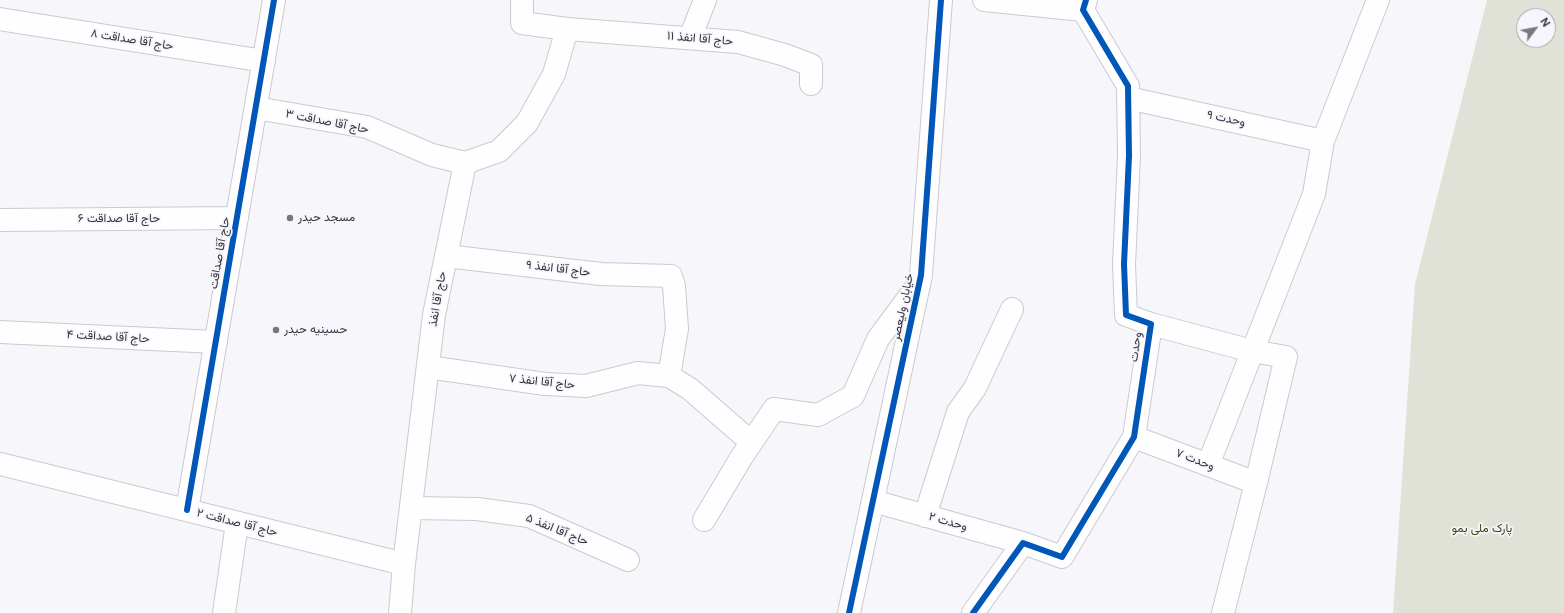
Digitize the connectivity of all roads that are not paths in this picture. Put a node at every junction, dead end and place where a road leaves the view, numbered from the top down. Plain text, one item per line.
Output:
1 (274, 0) edge
2 (522, 0) edge
3 (706, 0) edge
4 (941, 0) edge
5 (984, 0) edge
6 (1378, 0) edge
7 (1084, 5) edge
8 (0, 19) edge
9 (567, 29) junction
10 (690, 38) junction
11 (264, 61) junction
12 (811, 84) dead end
13 (1128, 98) junction
14 (256, 108) junction
15 (1323, 140) junction
16 (465, 163) junction
17 (237, 218) junction
18 (0, 220) edge
19 (446, 256) junction
20 (919, 284) junction
21 (1012, 309) dead end
22 (1151, 324) junction
23 (0, 332) edge
24 (216, 342) junction
25 (1252, 351) junction
26 (428, 367) junction
27 (668, 376) junction
28 (1134, 436) junction
29 (751, 442) junction
30 (0, 464) edge
31 (1208, 465) junction
32 (1256, 483) junction
33 (873, 501) junction
34 (411, 508) junction
35 (187, 510) junction
36 (925, 516) junction
37 (704, 520) dead end
38 (236, 523) junction
39 (1023, 543) junction
40 (628, 560) dead end
41 (404, 564) junction
42 (224, 613) edge
43 (400, 613) edge
44 (849, 613) edge
45 (973, 613) edge
46 (1223, 613) edge

1 - 11 street, حاج آقا صداقت
2 - 9 street, حاج آقا انفذ ۱۱
3 - 10 street
4 - 20 street, خیابان ولیعصر
5 - 7 street
6 - 15 street
7 - 13 street, وحدت
8 - 11 street, حاج آقا صداقت ۸
9 - 10 street, حاج آقا انفذ ۱۱
9 - 16 street
10 - 12 street, حاج آقا انفذ ۱۱
11 - 14 street, حاج آقا صداقت
13 - 15 street, وحدت ۹
13 - 22 street, وحدت
14 - 16 street, حاج آقا صداقت ۳
14 - 17 street, حاج آقا صداقت
15 - 25 street
16 - 19 street, حاج آقا انفذ
17 - 18 street, حاج آقا صداقت ۶
17 - 24 street, حاج آقا صداقت
19 - 26 street, حاج آقا انفذ
19 - 27 street, حاج آقا انفذ ۹
20 - 29 street
20 - 33 street, خیابان ولیعصر
21 - 36 street
22 - 25 street
22 - 28 street, وحدت
23 - 24 street, حاج آقا صداقت ۴
24 - 35 street, حاج آقا صداقت
25 - 31 street
25 - 32 street
26 - 27 street, حاج آقا انفذ ۷
26 - 34 street, حاج آقا انفذ
27 - 29 street, حاج آقا انفذ ۷
28 - 31 street, وحدت ۷
28 - 39 street, وحدت
29 - 37 street
30 - 35 street, حاج آقا صداقت ۲
31 - 32 street, وحدت ۷
32 - 46 street
33 - 36 street, وحدت ۲
33 - 44 street, خیابان ولیعصر
34 - 40 street, حاج آقا انفذ ۵
34 - 41 street, حاج آقا انفذ
35 - 38 street, حاج آقا صداقت ۲
36 - 39 street, وحدت ۲
38 - 41 street, حاج آقا صداقت ۲
38 - 42 street
39 - 45 street
41 - 43 street, حاج آقا انفذ

